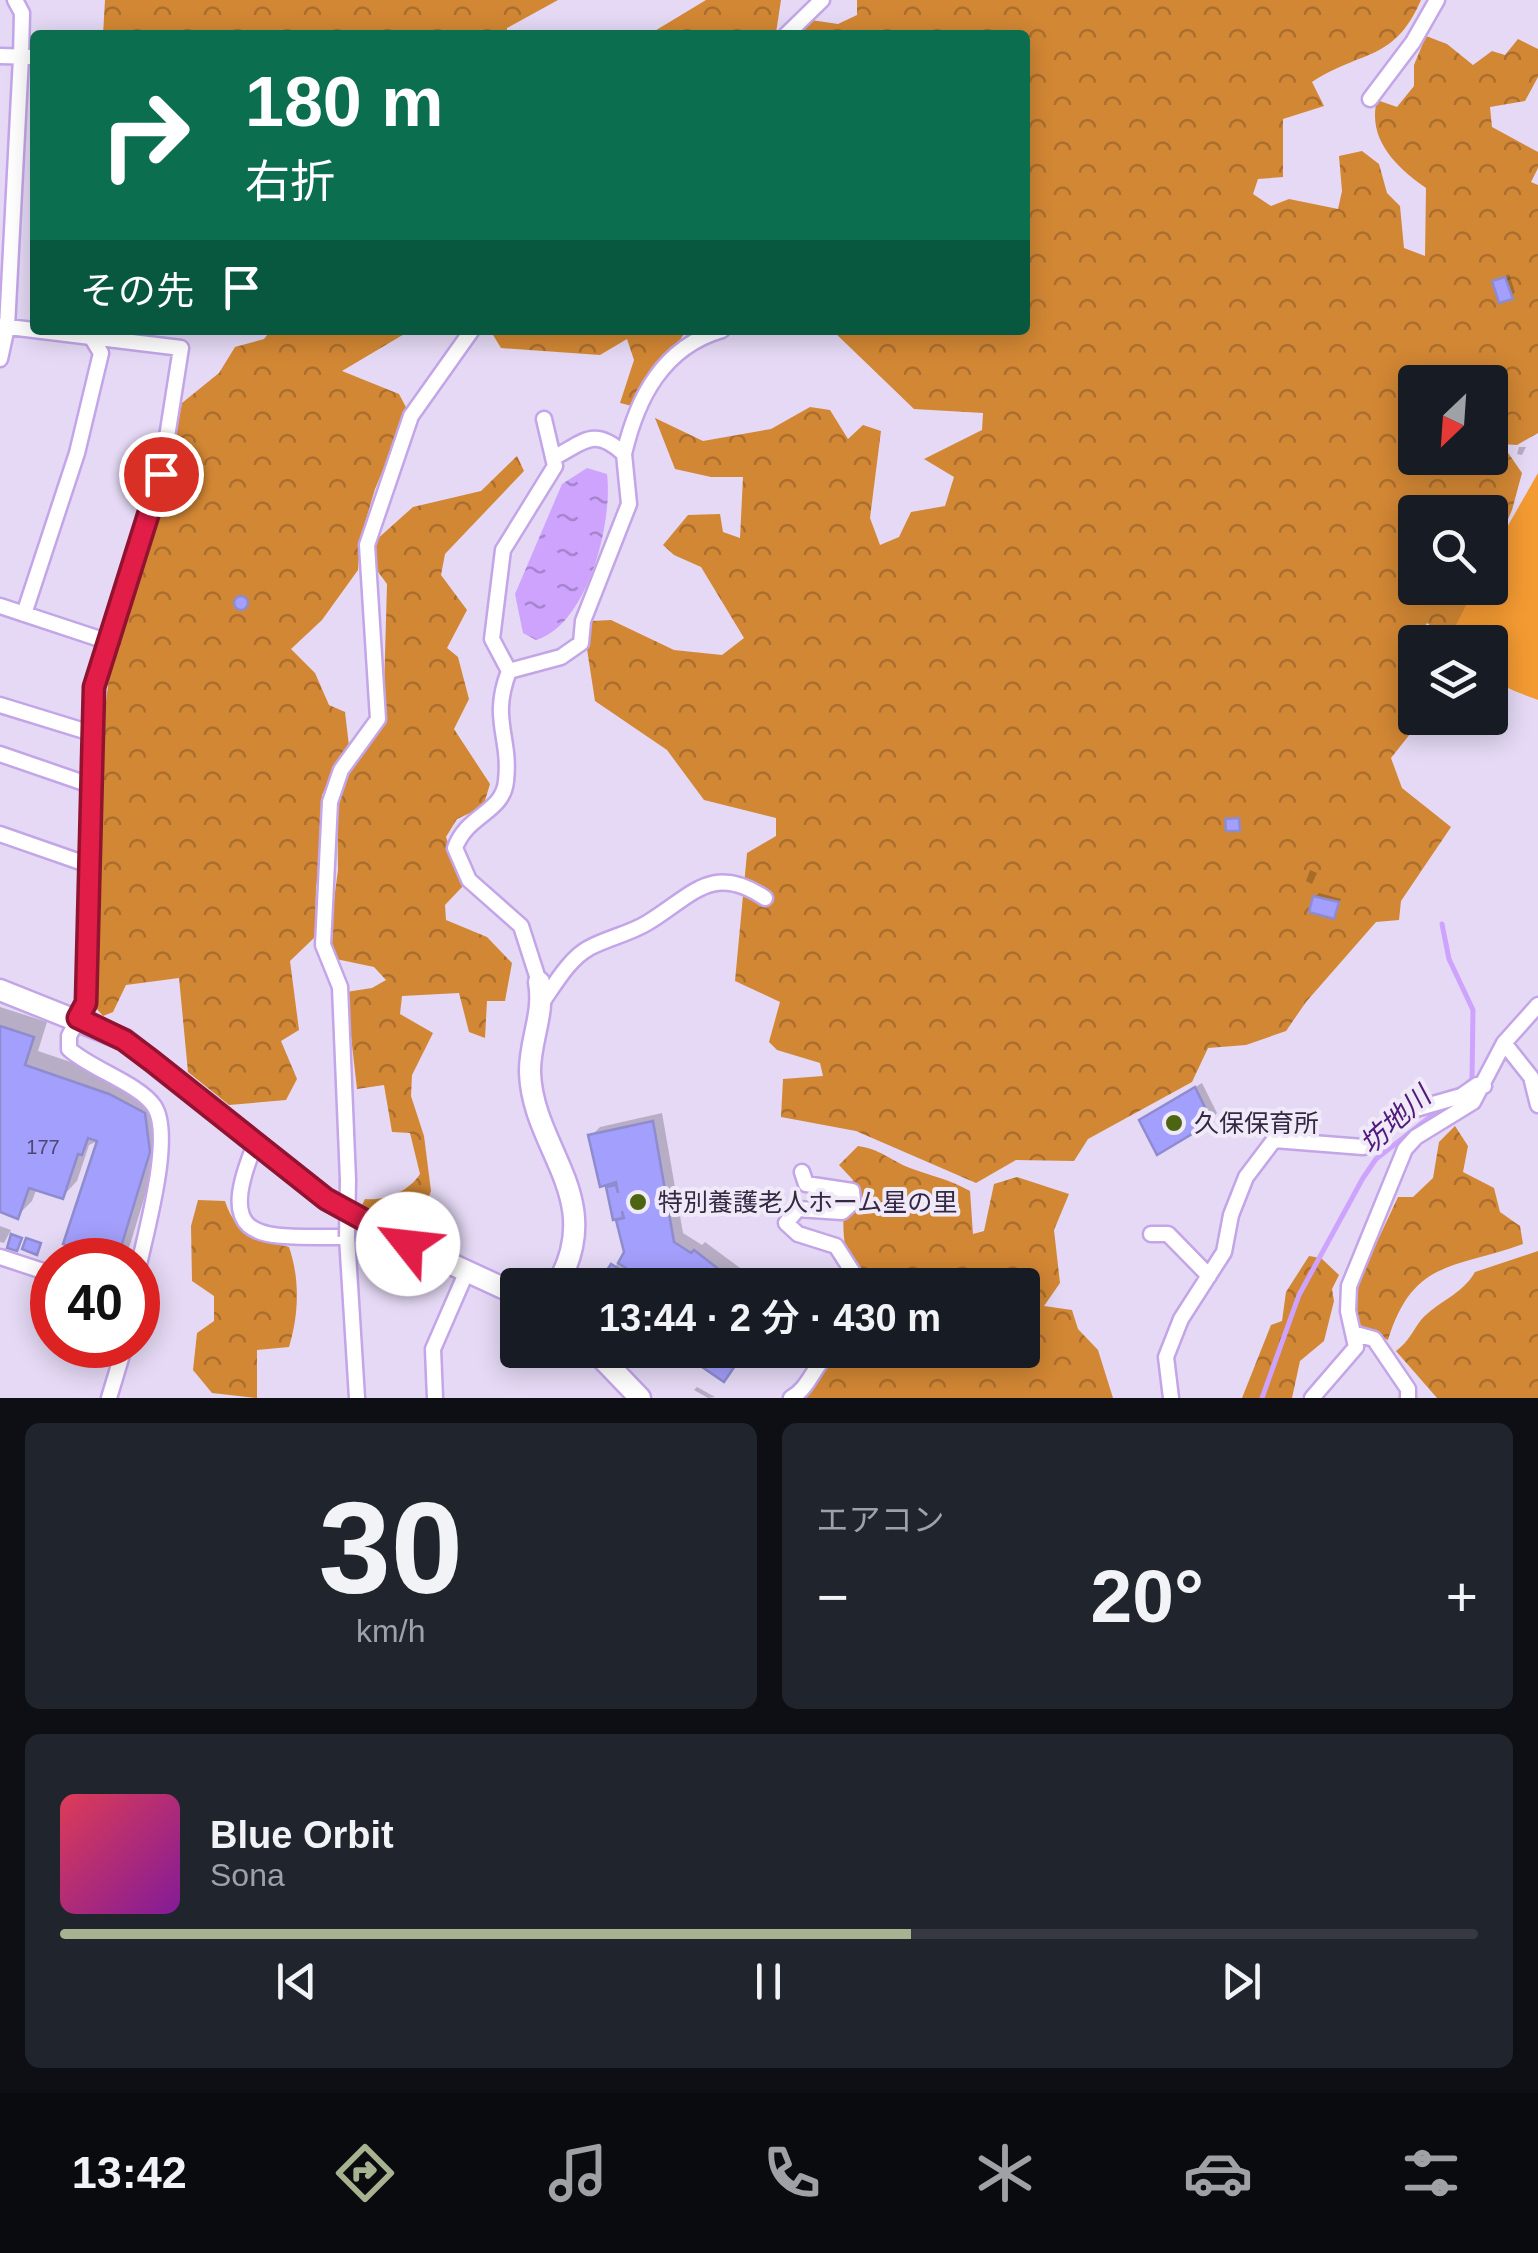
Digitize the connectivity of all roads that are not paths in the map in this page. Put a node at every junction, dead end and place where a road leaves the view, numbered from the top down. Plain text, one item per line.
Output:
1 (16, 0) edge
2 (822, 0) edge
3 (1437, 0) edge
4 (791, 30) edge
5 (0, 56) edge
6 (28, 57) edge
7 (1370, 99) dead end
8 (3, 326) edge
9 (30, 328) edge
10 (91, 335) edge
11 (96, 335) edge
12 (468, 335) edge
13 (705, 335) edge
14 (0, 359) edge
15 (544, 419) dead end
16 (624, 454) junction
17 (553, 458) junction
18 (0, 606) edge
19 (24, 614) junction
20 (106, 641) junction
21 (509, 671) junction
22 (0, 705) edge
23 (91, 733) junction
24 (0, 754) edge
25 (90, 785) junction
26 (0, 834) edge
27 (89, 866) junction
28 (765, 898) dead end
29 (0, 990) edge
30 (541, 992) junction
31 (1538, 1005) edge
32 (78, 1018) junction
33 (1504, 1043) junction
34 (1484, 1086) junction
35 (1538, 1106) edge
36 (256, 1142) junction
37 (802, 1172) dead end
38 (1151, 1234) dead end
39 (348, 1237) junction
40 (145, 1238) edge
41 (0, 1257) edge
42 (30, 1267) edge
43 (564, 1268) edge
44 (850, 1268) edge
45 (466, 1271) junction
46 (1209, 1276) junction
47 (500, 1287) edge
48 (1356, 1334) junction
49 (118, 1368) edge
50 (611, 1368) edge
51 (815, 1368) edge
52 (110, 1398) edge
53 (357, 1398) edge
54 (435, 1398) edge
55 (640, 1398) edge
56 (792, 1398) edge
57 (1170, 1398) edge
58 (1312, 1398) edge
59 (1408, 1398) edge

1 - 6 street
2 - 4 street
3 - 7 street
5 - 6 street
6 - 8 street
8 - 9 street
8 - 14 street
10 - 19 street
11 - 20 street
12 - 39 street, bridge
13 - 16 street
15 - 17 street
16 - 17 street
16 - 21 street
17 - 21 street
18 - 19 street
19 - 20 street
20 - 23 street
21 - 30 street
22 - 23 street
23 - 25 street
24 - 25 street
25 - 27 street
26 - 27 street
27 - 32 street
28 - 30 street
29 - 32 street
30 - 43 street
31 - 33 street
32 - 36 street
32 - 40 street
33 - 34 street
33 - 35 street
34 - 46 street
34 - 48 street
36 - 39 street
36 - 45 street
37 - 44 street
38 - 46 street
39 - 53 street
41 - 42 street
45 - 47 street
45 - 54 street
46 - 57 street
48 - 58 street
48 - 59 street
49 - 52 street
50 - 55 street
51 - 56 street

